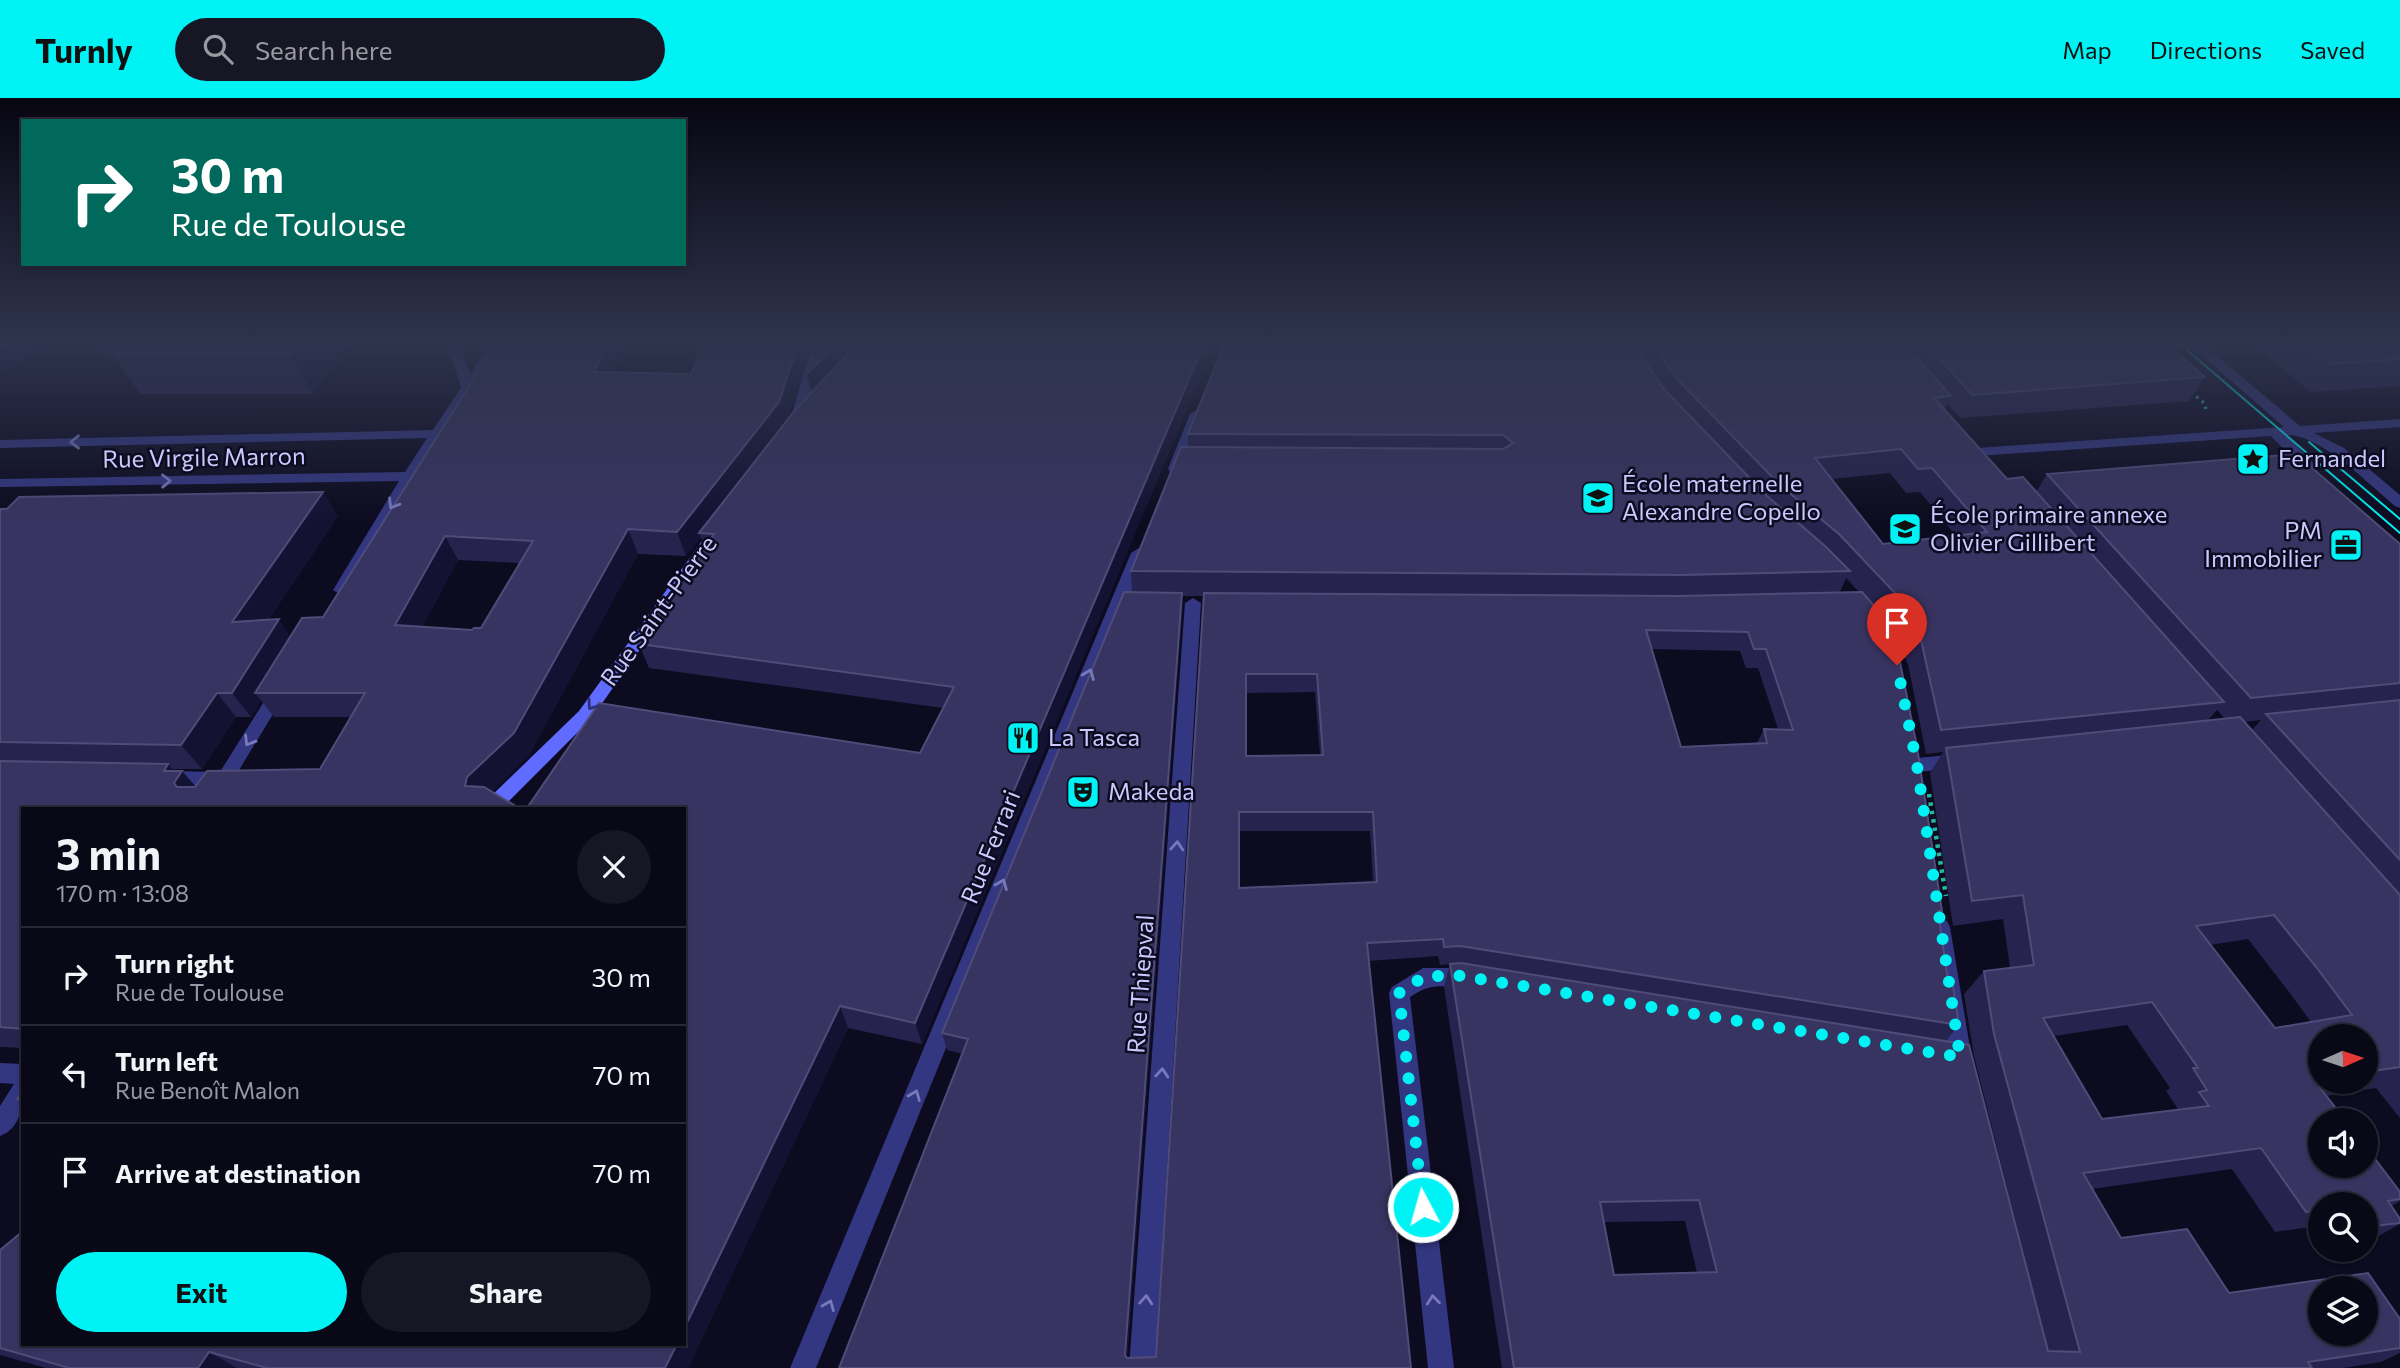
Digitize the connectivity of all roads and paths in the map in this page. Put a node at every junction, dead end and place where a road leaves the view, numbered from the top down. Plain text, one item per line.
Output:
1 (457, 403) edge
2 (800, 403) edge
3 (820, 403) edge
4 (1202, 403) edge
5 (2203, 403) edge
6 (2265, 403) edge
7 (2209, 418) dead end
8 (2400, 423) edge
9 (2295, 429) junction
10 (2274, 431) junction
11 (437, 434) junction
12 (0, 444) edge
13 (1994, 471) edge
14 (410, 476) junction
15 (2320, 477) edge
16 (0, 483) edge
17 (1166, 489) edge
18 (2400, 503) edge
19 (730, 513) edge
20 (1144, 540) edge
21 (1194, 603) dead end
22 (332, 604) edge
23 (289, 674) edge
24 (1971, 759) edge
25 (144, 777) edge
26 (226, 779) junction
27 (1921, 792) edge
28 (208, 807) edge
29 (492, 807) edge
30 (1938, 913) edge
31 (1482, 980) edge
32 (0, 1073) edge
33 (21, 1074) edge
34 (1966, 1084) edge
35 (21, 1092) edge
36 (0, 1126) edge
37 (803, 1368) edge
38 (1142, 1368) edge
39 (1441, 1368) edge

1 - 11 street
2 - 3 street
4 - 17 street
5 - 7 path
6 - 9 street
8 - 9 street
9 - 10 street
9 - 18 street
10 - 13 street
10 - 15 street
11 -> 12 street, Rue Virgile Marron
11 - 14 street
16 -> 14 street, Rue Virgile Marron
14 -> 22 street
19 -> 29 street, Rue Saint-Pierre
37 -> 20 street, Rue Ferrari
38 -> 21 street, Rue Thiepval
23 -> 26 street
24 - 27 street
25 - 26 street
26 - 28 street
30 - 34 street
39 -> 31 street
32 - 33 street
35 - 36 street

